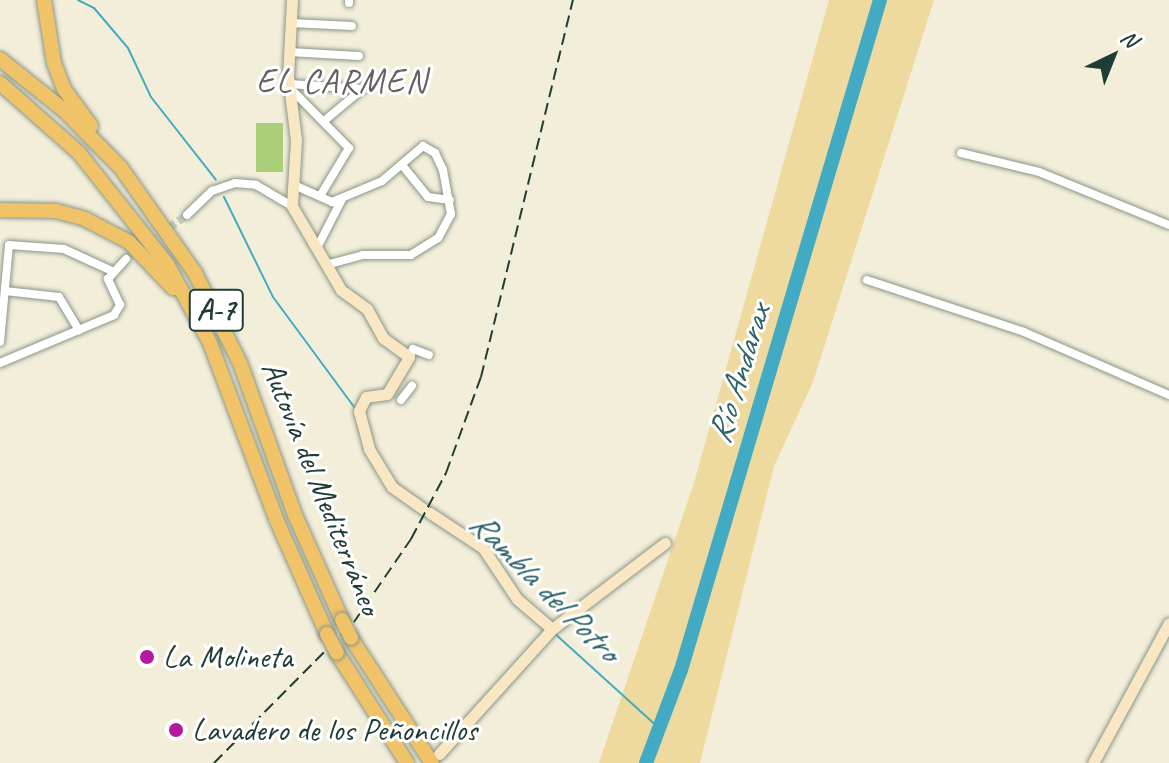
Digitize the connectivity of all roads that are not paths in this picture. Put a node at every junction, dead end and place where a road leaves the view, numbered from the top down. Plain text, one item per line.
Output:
1 (44, 0) edge
2 (292, 0) edge
3 (291, 23) junction
4 (352, 26) dead end
5 (289, 52) junction
6 (359, 56) dead end
7 (0, 59) edge
8 (373, 80) dead end
9 (0, 83) edge
10 (290, 86) junction
11 (363, 89) junction
12 (324, 121) junction
13 (961, 153) dead end
14 (402, 165) junction
15 (121, 168) junction
16 (294, 185) junction
17 (320, 196) junction
18 (342, 198) junction
19 (450, 200) junction
20 (292, 206) junction
21 (0, 210) edge
22 (187, 215) tunnel mouth
23 (1169, 225) edge
24 (319, 244) junction
25 (126, 259) dead end
26 (329, 264) junction
27 (112, 271) junction
28 (867, 280) dead end
29 (5, 291) junction
30 (197, 315) junction
31 (79, 330) junction
32 (0, 342) edge
33 (429, 355) dead end
34 (409, 357) junction
35 (0, 363) edge
36 (392, 386) junction
37 (412, 386) dead end
38 (1169, 395) edge
39 (665, 543) dead end
40 (1169, 623) edge
41 (552, 629) junction
42 (435, 758) edge
43 (407, 763) edge
44 (1093, 763) edge

1 - 15 highway
2 - 3 street
3 - 4 street
3 - 5 street
5 - 6 street
5 - 10 street
7 - 15 highway, Autovía del Mediterráneo / A-7
8 - 11 street
9 - 30 highway, Autovía del Mediterráneo / A-7
10 - 11 street
10 - 12 street
10 - 16 street
11 - 12 street
12 - 17 street
13 - 23 street
14 - 18 street
14 - 19 street
14 - 19 street
15 - 42 highway, Autovía del Mediterráneo / A-7, bridge
16 - 17 street
16 - 20 street
17 - 18 street
18 - 24 street
19 - 26 street
20 - 22 street
20 - 24 street
21 - 30 highway
24 - 26 street
25 - 27 street
26 - 34 street
27 - 29 street
27 - 31 street
28 - 38 street
29 - 31 street
29 - 32 street
30 - 43 highway, Autovía del Mediterráneo / A-7, bridge
31 - 35 street
33 - 34 street
34 - 36 street
36 - 37 street
36 - 41 street
39 - 41 street
40 - 44 street
41 - 42 street

